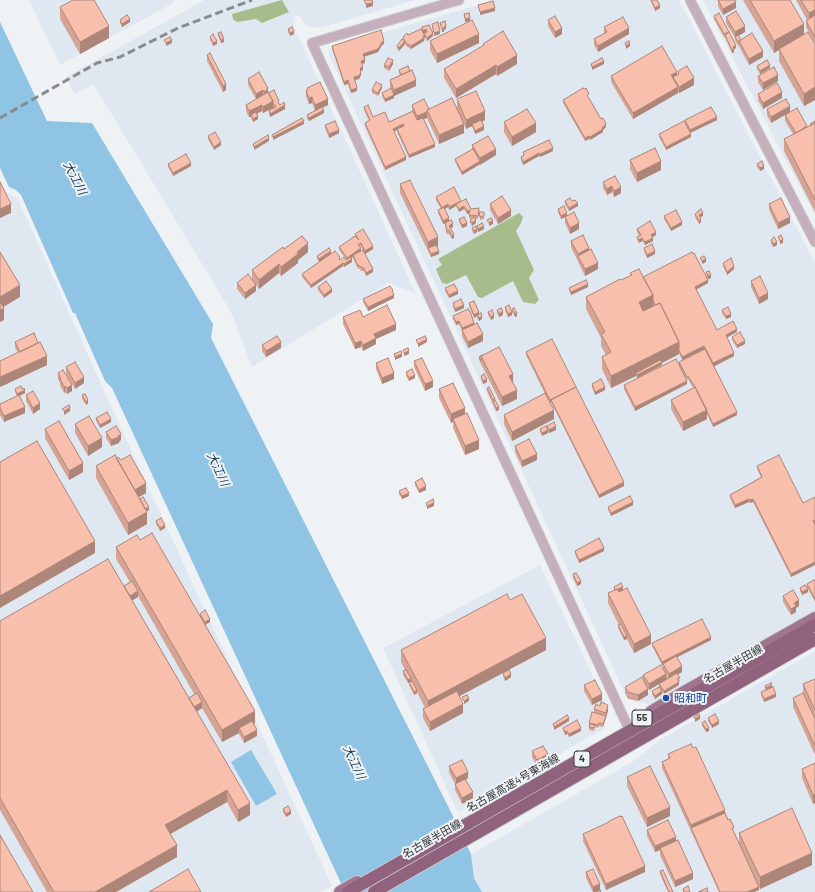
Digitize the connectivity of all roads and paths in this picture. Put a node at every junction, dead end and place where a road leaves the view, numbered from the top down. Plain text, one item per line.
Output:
1 (459, 0) edge
2 (690, 0) edge
3 (815, 242) edge
4 (815, 618) edge
5 (815, 625) edge
6 (815, 639) edge
7 (815, 646) edge
8 (628, 727) junction
9 (340, 892) edge
10 (348, 892) edge
11 (374, 892) edge
12 (384, 892) edge

1 - 8 street
2 - 3 street
4 - 8 main road, 名古屋半田線 / 55
5 - 10 highway, 名古屋高速4号東海線 / 4
6 - 11 highway, 4
7 - 12 main road, 名古屋半田線 / 55
8 - 9 main road, 名古屋半田線 / 55

